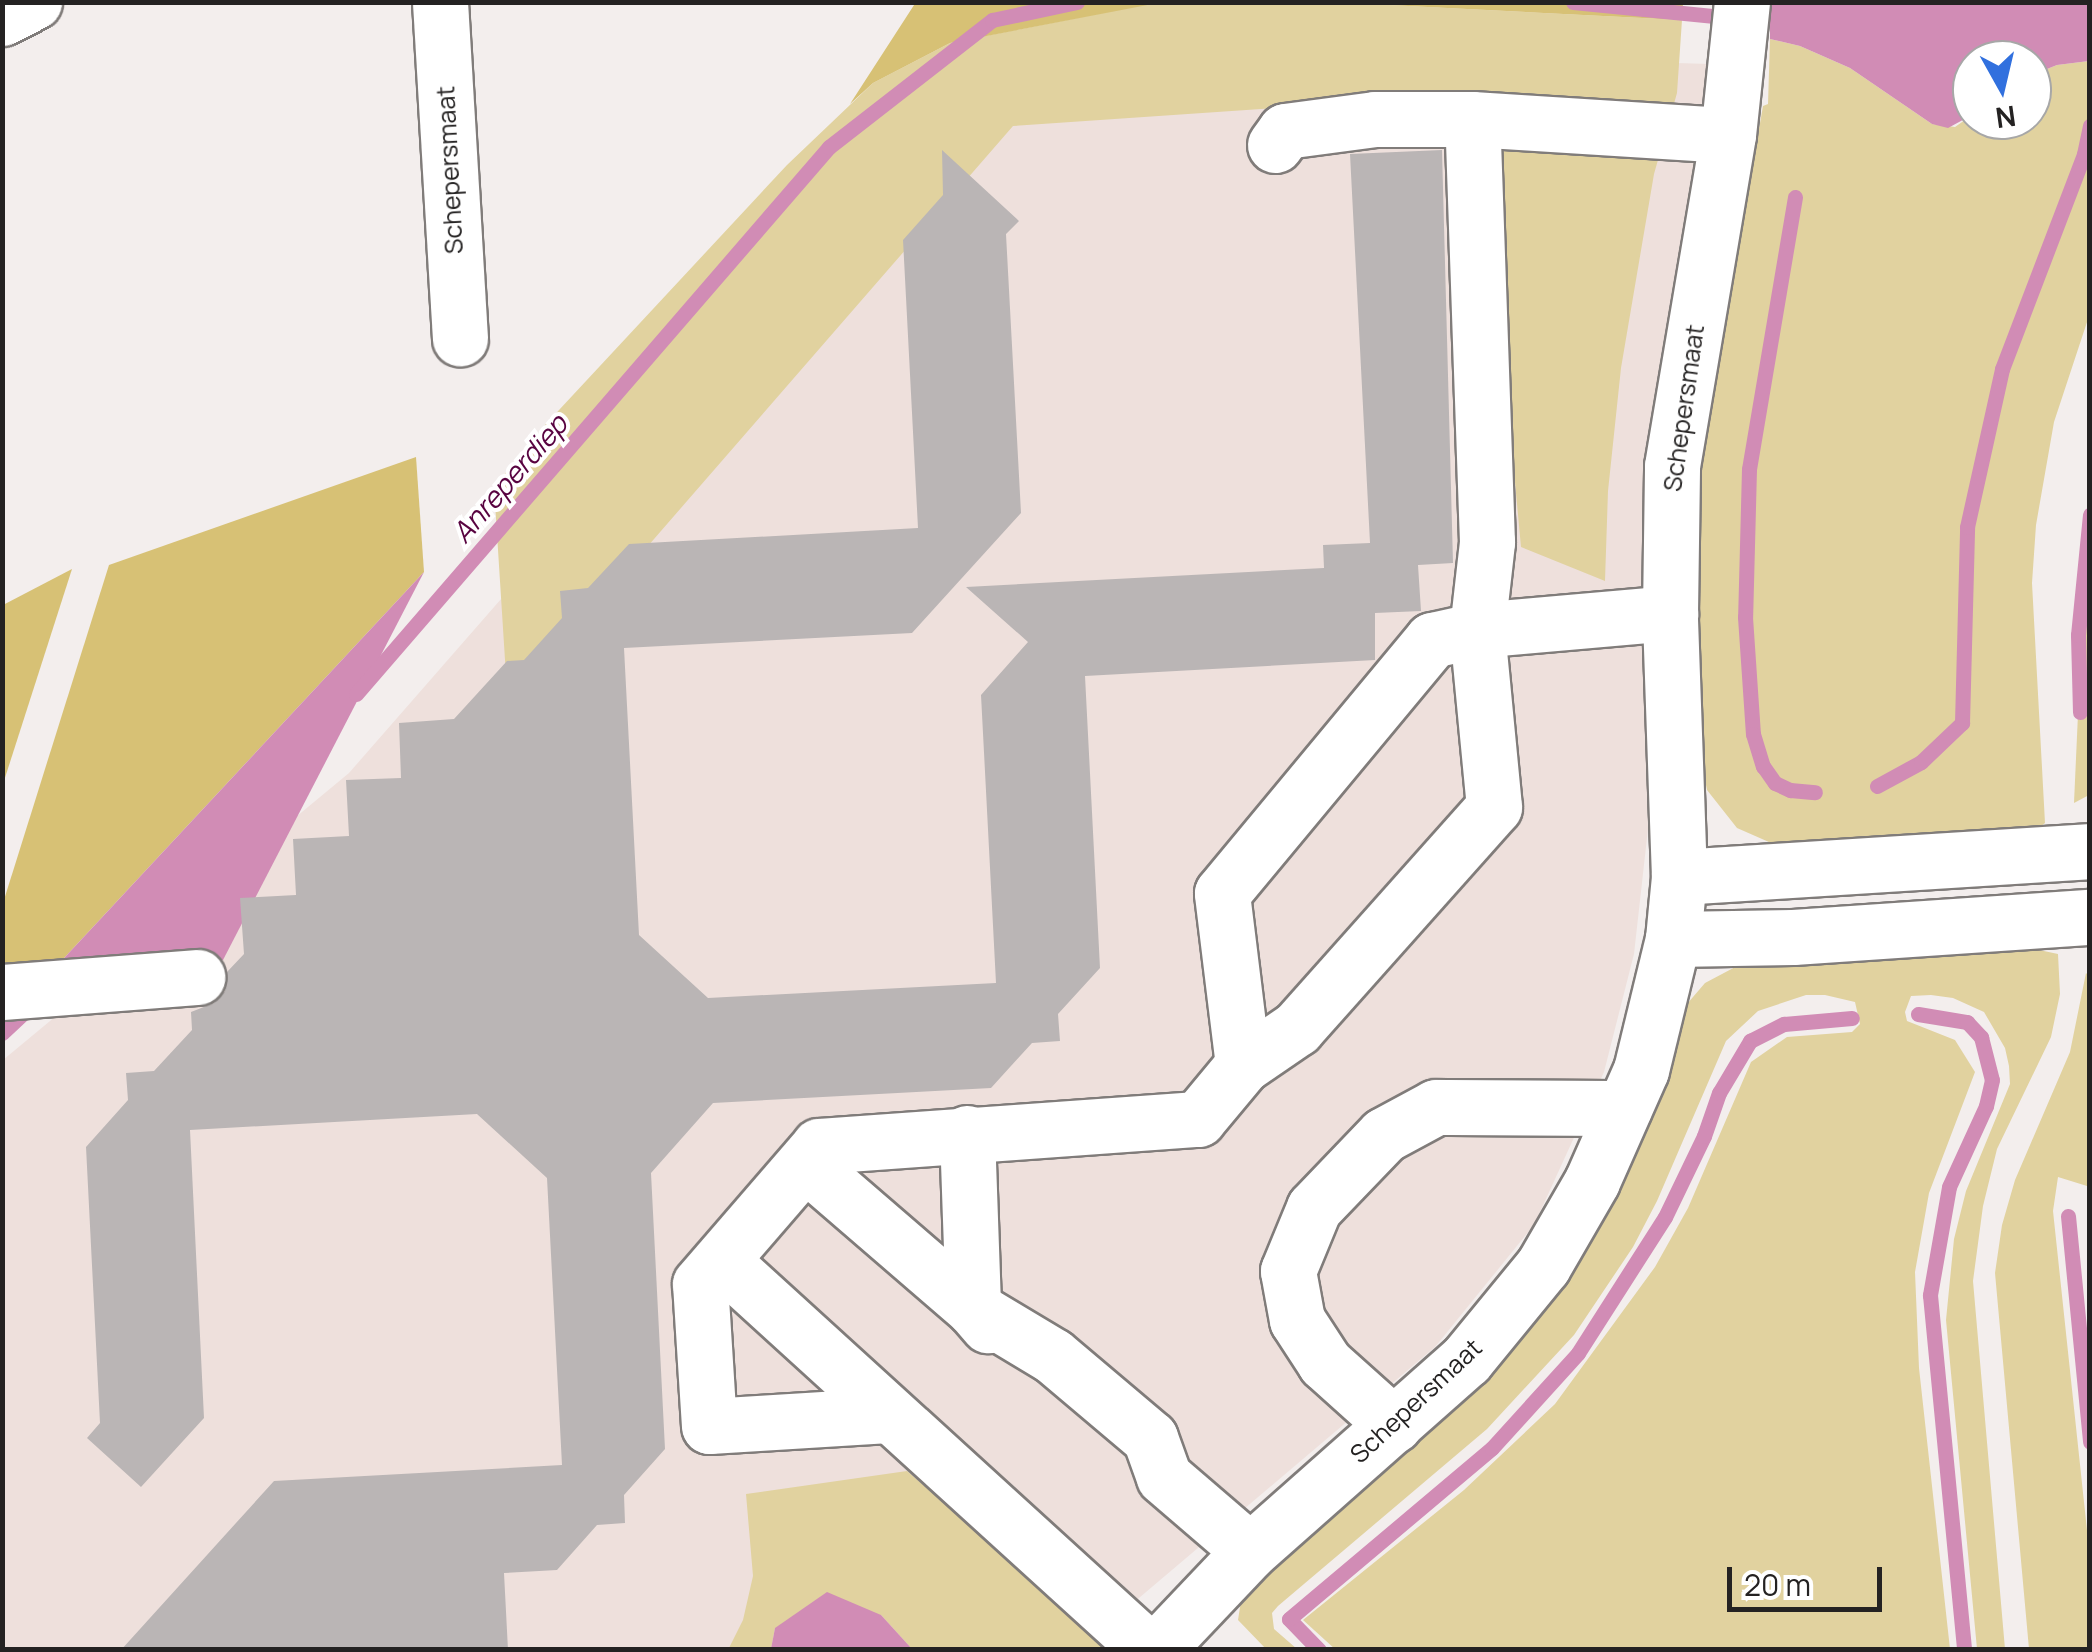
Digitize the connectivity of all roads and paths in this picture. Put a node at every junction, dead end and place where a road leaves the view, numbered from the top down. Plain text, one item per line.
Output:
1 (34, 2) edge
2 (440, 2) edge
3 (1742, 2) edge
4 (2, 18) edge
5 (1472, 118) junction
6 (1728, 135) junction
7 (1276, 146) dead end
8 (460, 338) dead end
9 (1670, 614) junction
10 (1477, 630) junction
11 (2090, 850) edge
12 (1678, 877) junction
13 (2090, 918) edge
14 (1673, 938) junction
15 (197, 977) dead end
16 (2, 992) edge
17 (1243, 1065) junction
18 (1624, 1108) junction
19 (967, 1133) junction
20 (820, 1176) dead end
21 (735, 1273) dead end
22 (974, 1308) junction
23 (888, 1415) junction
24 (1394, 1425) junction
25 (1250, 1551) junction
26 (1153, 1650) edge

1 - 4 street
2 - 8 street, Schepersmaat
3 - 6 street, Schepersmaat
5 - 6 street
5 - 7 street
5 - 10 street
6 - 9 street, Schepersmaat
9 - 10 street
9 - 12 street, Schepersmaat
10 - 17 street
10 - 17 street
11 - 12 street
12 - 14 street, Schepersmaat
13 - 14 street
14 - 18 street, Schepersmaat
15 - 16 street
17 - 19 street
18 - 24 street, Schepersmaat
18 - 24 street
19 - 22 street
19 - 23 street
20 - 22 street
21 - 23 street
22 - 25 street
23 - 26 street
24 - 25 street, Schepersmaat
25 - 26 street, Schepersmaat

